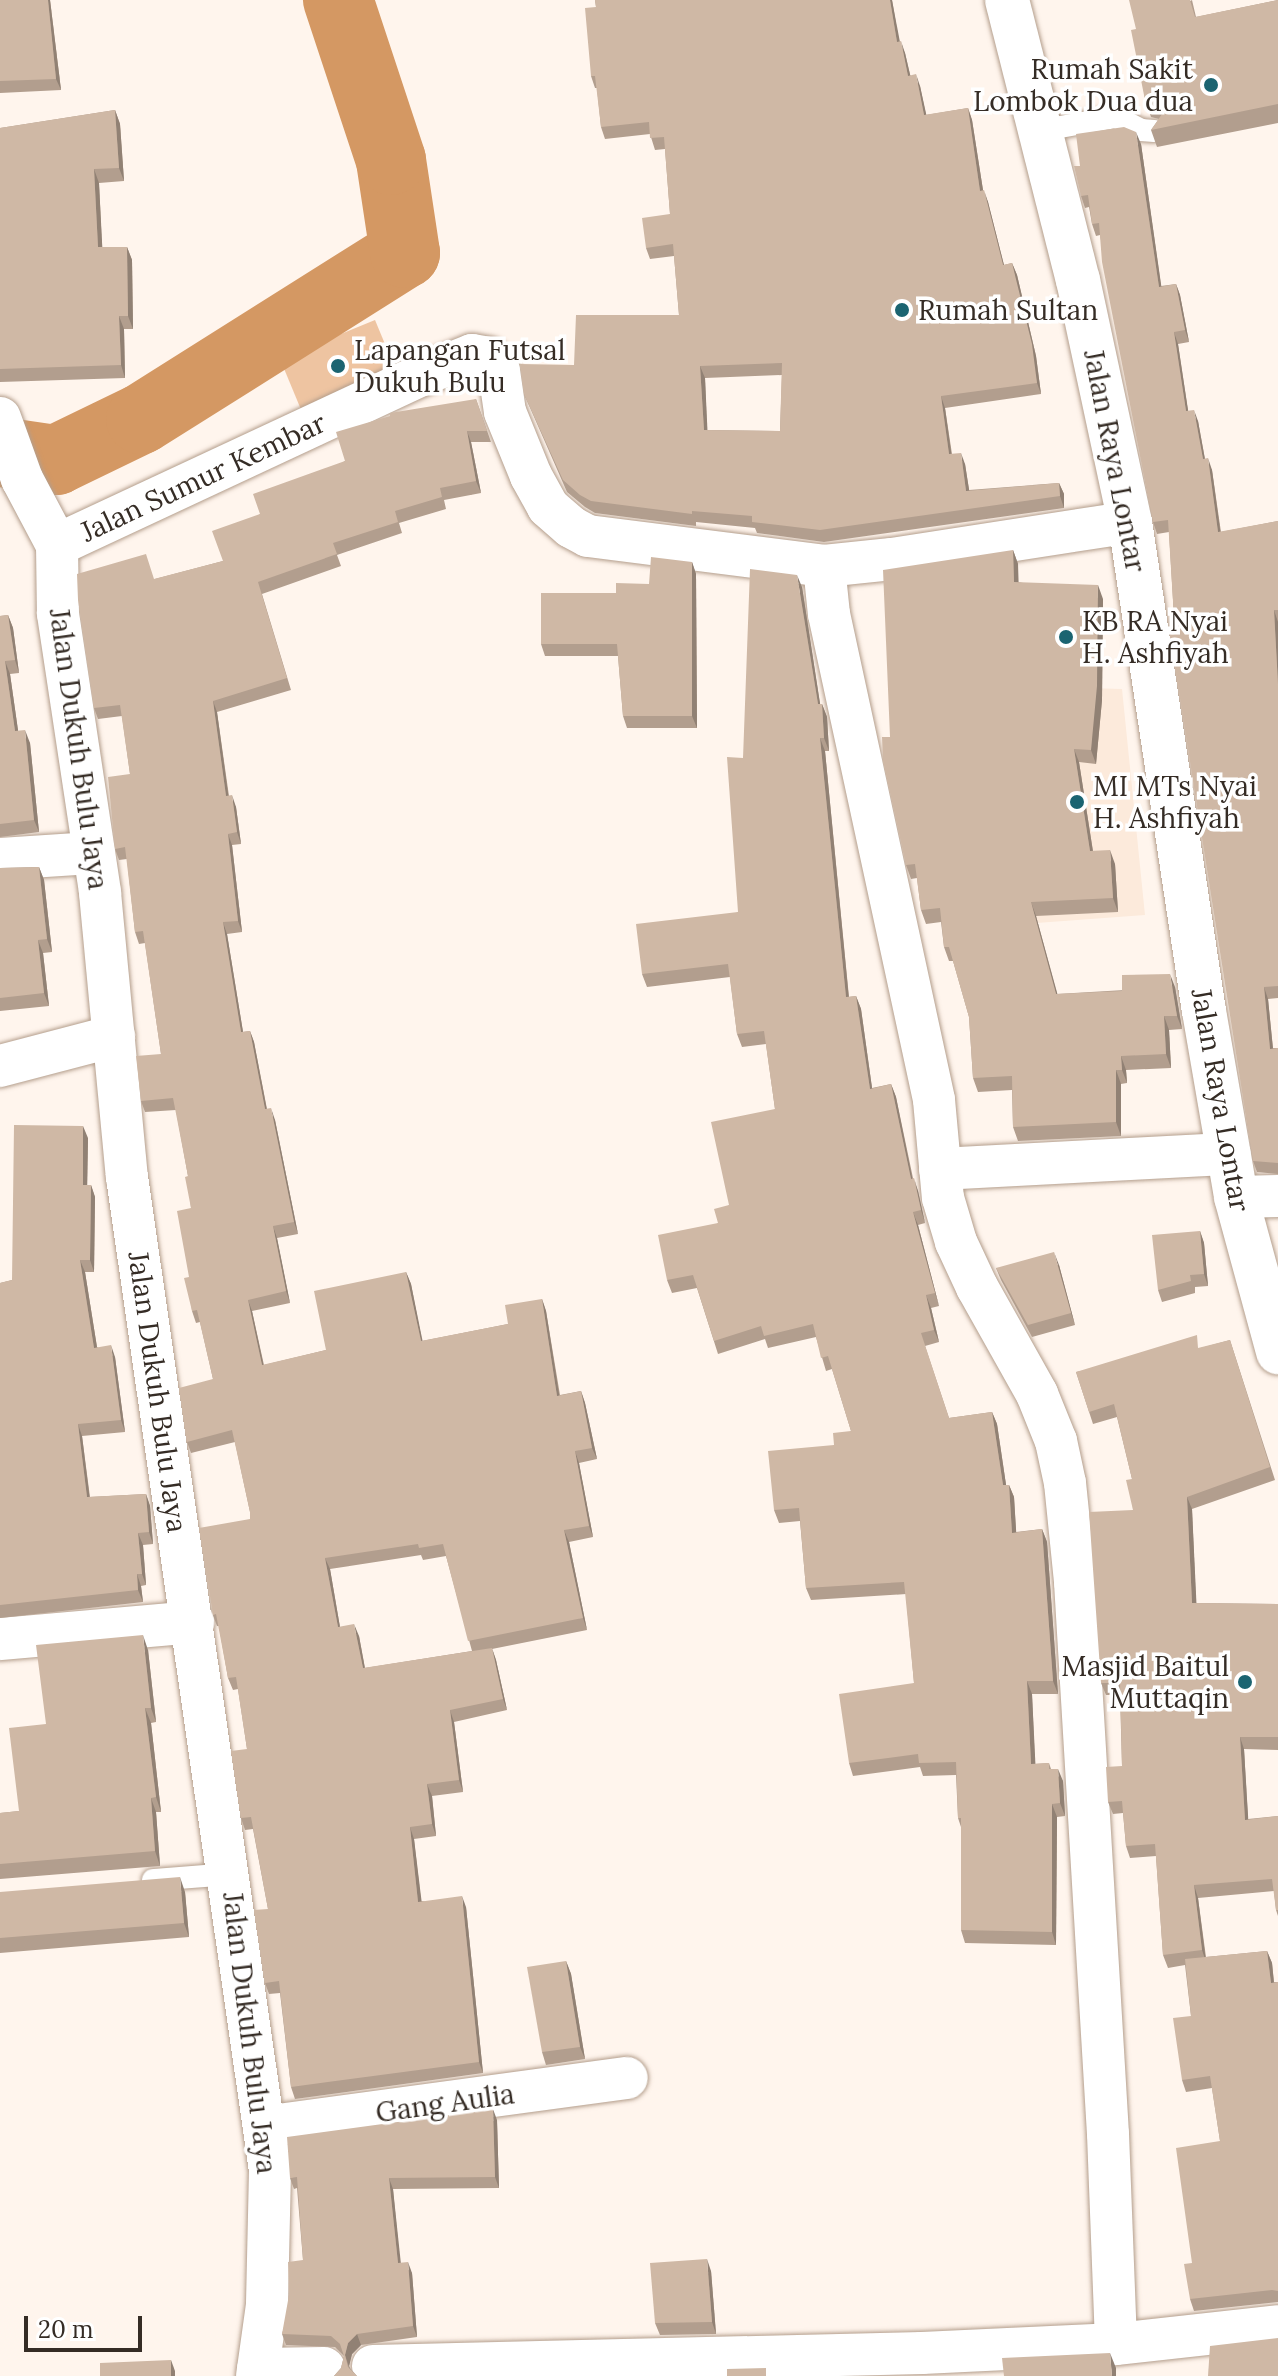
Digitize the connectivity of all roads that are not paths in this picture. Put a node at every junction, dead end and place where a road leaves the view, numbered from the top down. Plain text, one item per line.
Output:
1 (1007, 0) edge
2 (1038, 131) junction
3 (1154, 131) edge
4 (0, 418) edge
5 (1130, 522) junction
6 (57, 545) junction
7 (824, 566) junction
8 (94, 853) junction
9 (0, 859) edge
10 (114, 1036) junction
11 (0, 1066) edge
12 (1230, 1154) junction
13 (940, 1169) junction
14 (1257, 1197) edge
15 (1278, 1352) edge
16 (193, 1622) junction
17 (0, 1639) edge
18 (229, 1874) junction
19 (137, 1882) edge
20 (627, 2078) dead end
21 (264, 2127) junction
22 (1278, 2326) edge
23 (1116, 2344) junction
24 (1172, 2358) edge
25 (373, 2366) dead end
26 (324, 2368) dead end
27 (258, 2372) edge

1 - 2 street, Jalan Raya Lontar
2 - 3 lane
2 - 5 street, Jalan Raya Lontar
4 - 6 street, Jalan Dukuh Bulu Jaya
5 - 7 street, Jalan Sumur Kembar
5 - 12 street, Jalan Raya Lontar
6 - 7 street, Jalan Sumur Kembar
6 - 8 street, Jalan Dukuh Bulu Jaya
7 - 13 street
8 - 9 street
8 - 10 street, Jalan Dukuh Bulu Jaya
10 - 11 street
10 - 16 street, Jalan Dukuh Bulu Jaya
12 - 13 street
12 - 14 street, Jalan Raya Lontar
13 - 23 street
14 - 15 street, Jalan Raya Lontar
16 - 17 street
16 - 18 street, Jalan Dukuh Bulu Jaya
18 - 19 lane
18 - 21 street, Jalan Dukuh Bulu Jaya
20 - 21 street, Gang Aulia
21 - 27 street, Jalan Dukuh Bulu Jaya
22 - 24 street
23 - 24 street
23 - 25 street
26 - 27 street

